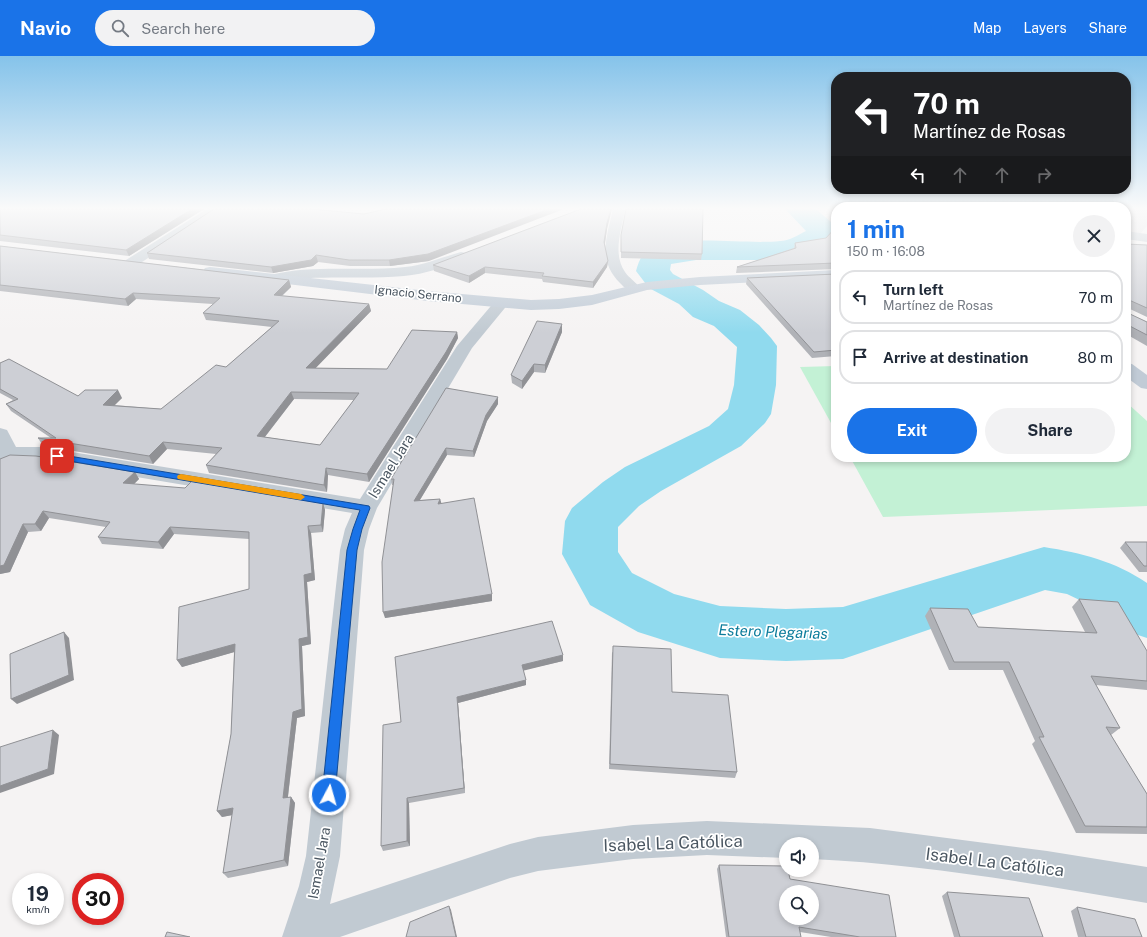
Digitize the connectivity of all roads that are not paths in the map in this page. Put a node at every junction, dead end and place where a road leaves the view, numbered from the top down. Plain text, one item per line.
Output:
1 (151, 250) edge
2 (611, 250) edge
3 (475, 251) edge
4 (115, 261) edge
5 (131, 263) junction
6 (154, 265) edge
7 (193, 270) edge
8 (831, 274) edge
9 (275, 278) junction
10 (640, 287) junction
11 (501, 303) junction
12 (1131, 372) edge
13 (1147, 384) edge
14 (0, 434) edge
15 (5, 458) edge
16 (366, 508) junction
17 (1147, 885) edge
18 (302, 934) edge

1 - 5 street
2 - 10 street
3 - 9 street
4 - 5 street
5 - 6 street
7 - 9 street, Ignacio Serrano
8 - 10 street, Ignacio Serrano
9 - 11 street, Ignacio Serrano
10 - 11 street, Ignacio Serrano
11 - 16 street, Ismael Jara
12 - 13 street
14 - 15 street
15 - 16 street
16 - 18 street, Ismael Jara
17 - 18 street, Isabel La Católica

